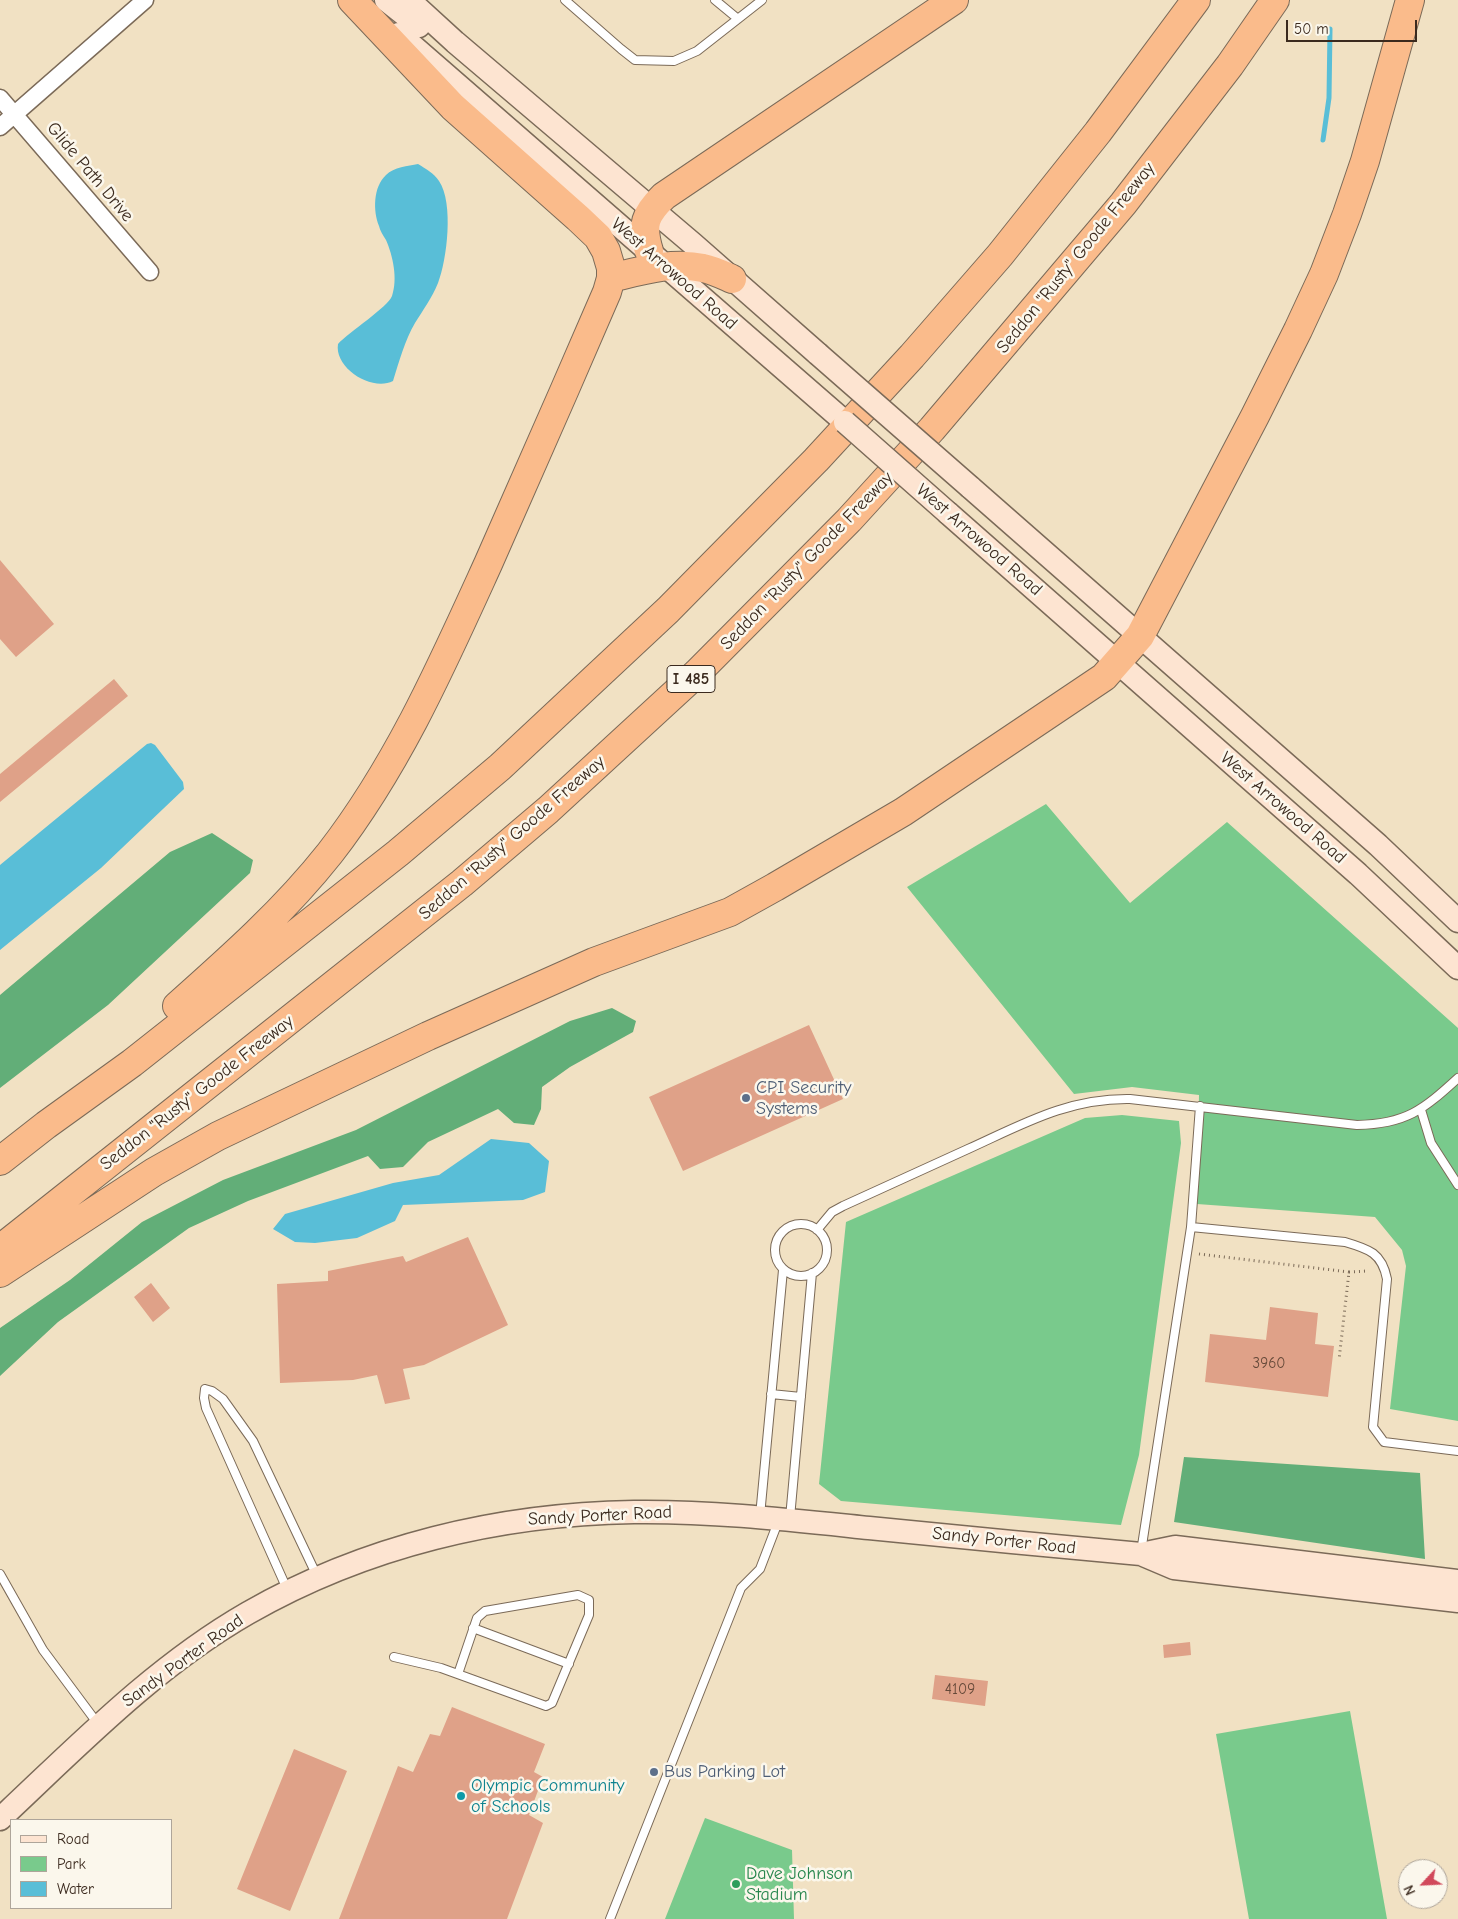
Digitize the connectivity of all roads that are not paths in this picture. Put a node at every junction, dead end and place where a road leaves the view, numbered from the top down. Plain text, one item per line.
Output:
1 (145, 0) edge
2 (352, 0) edge
3 (360, 0) edge
4 (386, 0) edge
5 (409, 0) edge
6 (565, 0) edge
7 (715, 0) edge
8 (762, 0) edge
9 (954, 0) edge
10 (1196, 0) edge
11 (1275, 0) edge
12 (1410, 0) edge
13 (738, 19) junction
14 (456, 42) junction
15 (0, 98) edge
16 (14, 115) junction
17 (0, 127) edge
18 (651, 209) junction
19 (658, 259) junction
20 (150, 272) dead end
21 (611, 278) junction
22 (732, 279) junction
23 (1140, 636) junction
24 (1119, 662) junction
25 (1458, 921) edge
26 (1458, 968) edge
27 (1458, 1078) edge
28 (1200, 1106) junction
29 (1421, 1110) junction
30 (46, 1124) junction
31 (0, 1161) edge
32 (1458, 1184) edge
33 (1191, 1227) junction
34 (817, 1230) junction
35 (0, 1249) edge
36 (783, 1270) junction
37 (0, 1273) edge
38 (812, 1273) junction
39 (771, 1394) junction
40 (801, 1397) junction
41 (1458, 1451) edge
42 (776, 1518) junction
43 (1141, 1554) junction
44 (0, 1574) edge
45 (318, 1577) junction
46 (1458, 1581) edge
47 (288, 1591) junction
48 (1458, 1601) edge
49 (473, 1628) junction
50 (394, 1657) dead end
51 (569, 1664) junction
52 (458, 1674) junction
53 (100, 1725) junction
54 (0, 1819) edge
55 (610, 1919) edge

1 - 16 street
2 - 21 highway
3 - 19 main road, West Arrowood Road
4 - 14 main road
5 - 14 main road, West Arrowood Road
6 - 13 lane
7 - 13 lane
8 - 13 lane
9 - 18 highway
10 - 30 highway
11 - 35 highway, Seddon "Rusty" Goode Freeway / I 485
12 - 23 highway
14 - 18 main road, West Arrowood Road
15 - 16 street, Glide Path Drive
16 - 17 street
16 - 20 street, Glide Path Drive
18 - 19 highway
18 - 22 main road, West Arrowood Road
19 - 21 highway
19 - 22 highway
19 - 24 main road, West Arrowood Road, bridge
21 - 30 highway
22 - 23 main road, West Arrowood Road, bridge
23 - 24 highway
23 - 25 main road, West Arrowood Road
24 - 26 main road, West Arrowood Road
24 - 37 highway
27 - 29 lane
28 - 29 lane
28 - 33 lane
28 - 34 lane
29 - 32 lane
30 - 31 highway
33 - 41 lane
33 - 43 lane
34 - 36 lane
34 - 38 lane
36 - 38 lane
36 - 39 lane
38 - 40 lane
39 - 40 lane
39 - 42 lane
40 - 42 lane
42 - 43 main road, Sandy Porter Road
42 - 45 main road, Sandy Porter Road
42 - 55 lane
43 - 46 main road, Sandy Porter Road
43 - 48 main road, Sandy Porter Road
44 - 53 lane
45 - 47 main road, Sandy Porter Road
45 - 47 lane
47 - 53 main road, Sandy Porter Road
49 - 51 lane
49 - 51 lane
49 - 52 lane
50 - 52 lane
51 - 52 lane
53 - 54 main road, Sandy Porter Road

